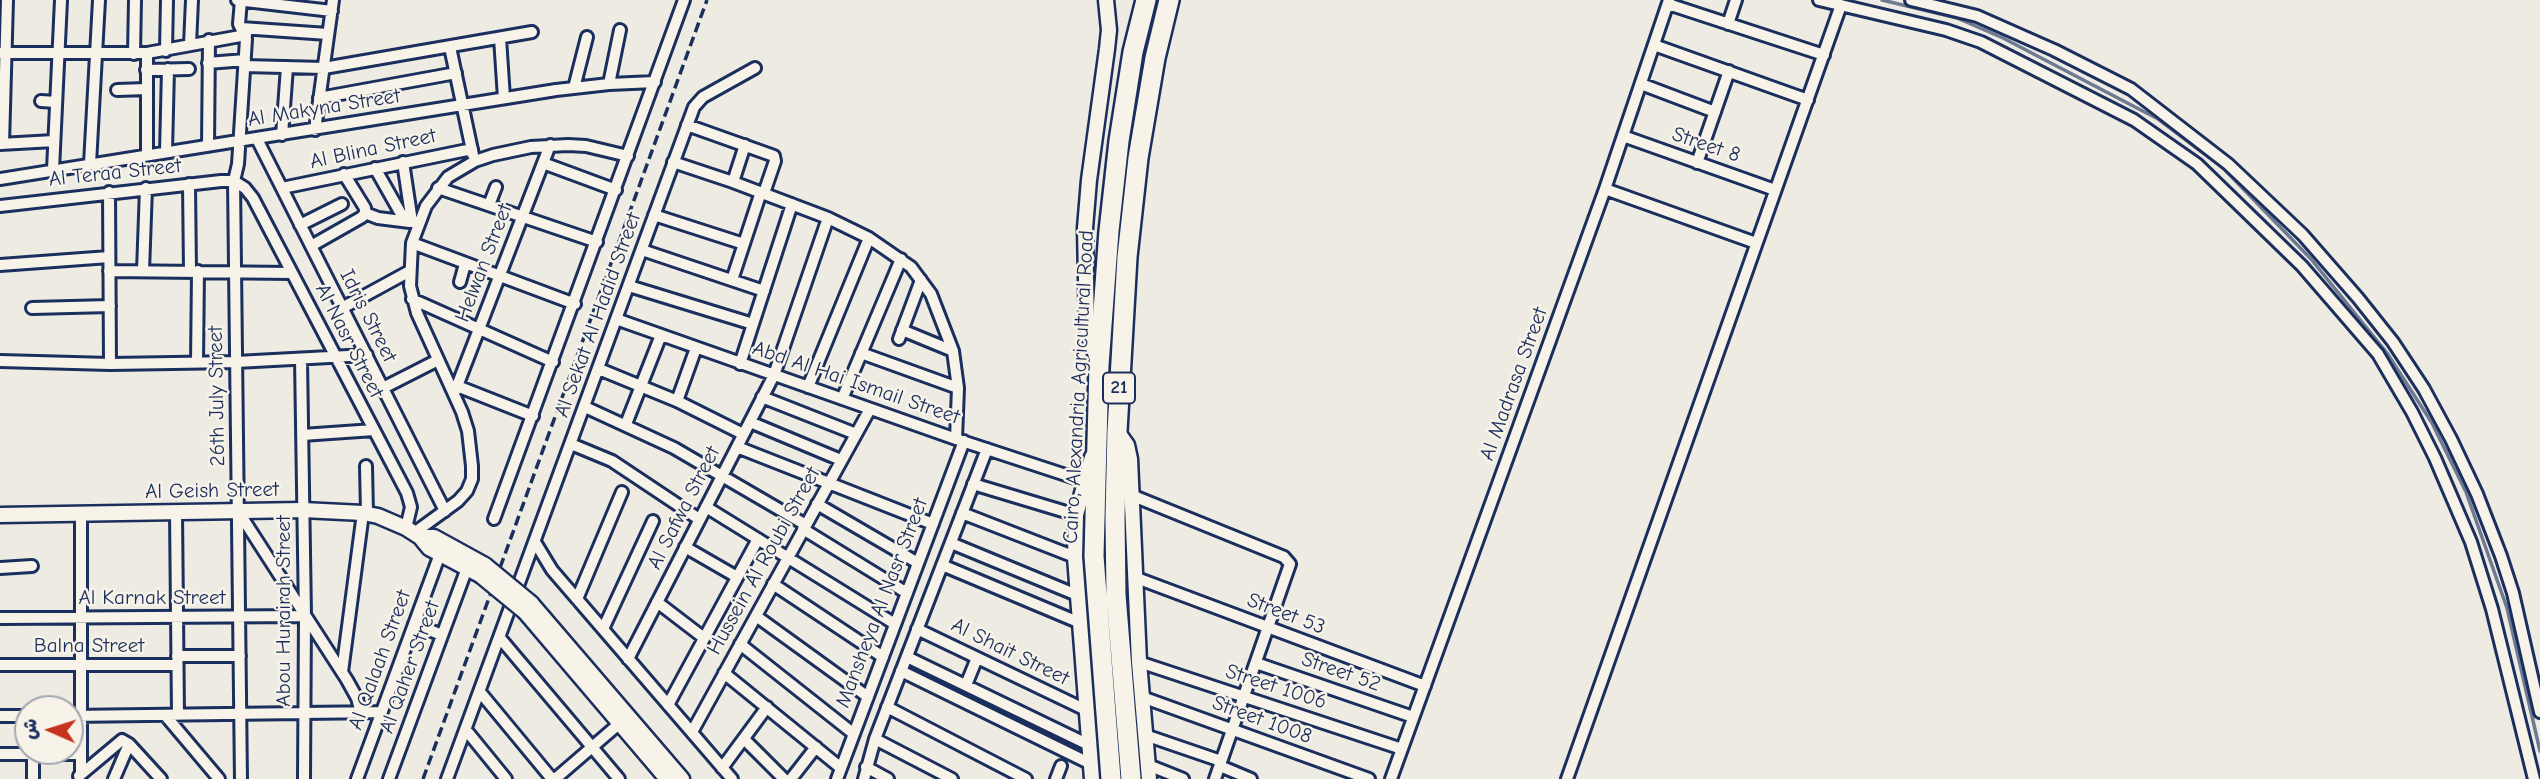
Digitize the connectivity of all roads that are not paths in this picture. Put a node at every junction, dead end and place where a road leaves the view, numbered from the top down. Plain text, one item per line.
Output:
1 (7, 0) edge
2 (61, 0) edge
3 (99, 0) edge
4 (135, 0) edge
5 (167, 0) edge
6 (192, 0) edge
7 (235, 0) edge
8 (241, 0) edge
9 (684, 0) edge
10 (1106, 0) edge
11 (1146, 0) edge
12 (1169, 0) edge
13 (1736, 0) edge
14 (1819, 0) edge
15 (1911, 0) edge
16 (1669, 2) edge
17 (1841, 5) junction
18 (332, 6) edge
19 (1728, 24) junction
20 (620, 30) dead end
21 (243, 31) junction
22 (532, 32) dead end
23 (328, 34) junction
24 (587, 37) dead end
25 (500, 38) junction
26 (209, 40) junction
27 (190, 45) junction
28 (1654, 45) junction
29 (450, 47) junction
30 (166, 51) junction
31 (3, 53) edge
32 (59, 53) junction
33 (96, 53) junction
34 (147, 53) junction
35 (134, 54) junction
36 (1824, 55) junction
37 (208, 63) junction
38 (245, 63) junction
39 (286, 67) junction
40 (324, 68) junction
41 (755, 68) dead end
42 (168, 69) junction
43 (189, 69) dead end
44 (146, 70) junction
45 (1728, 71) junction
46 (456, 73) junction
47 (655, 82) junction
48 (609, 84) junction
49 (1641, 84) junction
50 (574, 88) junction
51 (146, 89) junction
52 (117, 90) dead end
53 (2, 98) edge
54 (319, 98) junction
55 (504, 98) junction
56 (1808, 100) junction
57 (41, 101) dead end
58 (56, 102) junction
59 (463, 105) junction
60 (1715, 112) junction
61 (687, 125) junction
62 (315, 130) junction
63 (282, 135) junction
64 (1623, 136) junction
65 (257, 139) junction
66 (54, 141) junction
67 (240, 141) junction
68 (2, 144) edge
69 (550, 145) junction
70 (745, 145) junction
71 (208, 146) junction
72 (471, 149) junction
73 (166, 152) junction
74 (147, 155) junction
75 (628, 156) junction
76 (475, 161) junction
77 (403, 162) junction
78 (673, 162) junction
79 (543, 163) junction
80 (1698, 163) junction
81 (90, 164) junction
82 (375, 168) junction
83 (53, 170) junction
84 (344, 174) junction
85 (0, 179) edge
86 (234, 181) junction
87 (733, 182) junction
88 (189, 184) junction
89 (496, 187) dead end
90 (146, 188) junction
91 (282, 188) junction
92 (438, 188) junction
93 (1605, 189) junction
94 (616, 190) junction
95 (1775, 190) junction
96 (109, 192) junction
97 (762, 192) junction
98 (342, 204) dead end
99 (792, 204) junction
100 (489, 205) junction
101 (0, 206) edge
102 (365, 213) junction
103 (654, 215) junction
104 (522, 217) junction
105 (828, 218) junction
106 (412, 222) junction
107 (300, 225) junction
108 (869, 238) junction
109 (412, 243) junction
110 (597, 243) junction
111 (1756, 243) junction
112 (744, 244) junction
113 (311, 246) junction
114 (642, 250) junction
115 (110, 257) junction
116 (901, 259) junction
117 (465, 264) junction
118 (0, 265) edge
119 (110, 271) junction
120 (143, 271) junction
121 (194, 271) junction
122 (235, 272) junction
123 (408, 272) junction
124 (292, 273) junction
125 (499, 276) junction
126 (733, 280) junction
127 (921, 280) junction
128 (460, 282) dead end
129 (629, 286) junction
130 (764, 291) junction
131 (412, 299) junction
132 (575, 304) junction
133 (110, 306) junction
134 (32, 308) dead end
135 (342, 308) junction
136 (616, 319) junction
137 (753, 324) junction
138 (479, 329) junction
139 (661, 335) junction
140 (696, 348) junction
141 (953, 351) junction
142 (861, 353) junction
143 (367, 355) junction
144 (335, 357) junction
145 (301, 359) junction
146 (438, 360) junction
147 (0, 361) edge
148 (197, 362) junction
149 (236, 362) junction
150 (553, 362) junction
151 (740, 363) junction
152 (110, 364) junction
153 (1099, 365) junction
154 (599, 369) junction
155 (774, 375) junction
156 (642, 386) junction
157 (808, 387) junction
158 (383, 388) junction
159 (958, 388) junction
160 (456, 390) junction
161 (762, 397) junction
162 (842, 399) junction
163 (677, 401) junction
164 (585, 407) junction
165 (870, 408) junction
166 (533, 416) junction
167 (750, 422) junction
168 (626, 424) junction
169 (374, 430) junction
170 (1117, 431) junction
171 (856, 434) junction
172 (302, 435) junction
173 (743, 435) junction
174 (960, 440) junction
175 (571, 444) junction
176 (1096, 446) junction
177 (737, 447) junction
178 (987, 449) junction
179 (841, 460) junction
180 (366, 466) dead end
181 (721, 477) junction
182 (1084, 481) junction
183 (973, 484) junction
184 (828, 485) junction
185 (622, 492) dead end
186 (1131, 495) junction
187 (817, 504) junction
188 (706, 507) junction
189 (303, 510) junction
190 (238, 511) junction
191 (445, 511) junction
192 (176, 512) junction
193 (81, 513) junction
194 (365, 513) junction
195 (962, 513) junction
196 (0, 515) edge
197 (1076, 515) junction
198 (494, 519) dead end
199 (699, 519) junction
200 (653, 521) dead end
201 (933, 524) junction
202 (805, 527) junction
203 (413, 533) junction
204 (758, 539) junction
205 (535, 542) junction
206 (951, 543) junction
207 (685, 547) junction
208 (440, 554) junction
209 (788, 557) junction
210 (1075, 557) junction
211 (918, 563) junction
212 (942, 565) junction
213 (32, 566) dead end
214 (0, 568) edge
215 (477, 569) junction
216 (737, 577) junction
217 (1134, 577) junction
218 (773, 584) junction
219 (907, 593) junction
220 (1077, 595) junction
221 (577, 599) junction
222 (657, 602) junction
223 (523, 607) junction
224 (239, 616) junction
225 (305, 616) junction
226 (756, 616) junction
227 (81, 617) junction
228 (177, 617) junction
229 (0, 618) edge
230 (1078, 622) junction
231 (414, 624) junction
232 (895, 624) junction
233 (1269, 628) junction
234 (603, 629) junction
235 (917, 629) junction
236 (442, 635) junction
237 (500, 638) junction
238 (704, 638) junction
239 (740, 644) junction
240 (240, 656) junction
241 (907, 656) junction
242 (883, 657) junction
243 (977, 658) junction
244 (628, 659) junction
245 (177, 660) junction
246 (1139, 662) junction
247 (1256, 663) junction
248 (0, 665) edge
249 (81, 665) junction
250 (901, 671) junction
251 (342, 672) junction
252 (724, 673) junction
253 (966, 685) junction
254 (1424, 686) junction
255 (480, 692) junction
256 (78, 695) edge
257 (1142, 696) junction
258 (868, 697) junction
259 (1244, 697) junction
260 (668, 705) junction
261 (767, 707) junction
262 (887, 707) junction
263 (1086, 710) junction
264 (381, 712) junction
265 (2540, 712) edge
266 (304, 713) junction
267 (360, 713) junction
268 (241, 714) junction
269 (84, 715) edge
270 (165, 715) junction
271 (178, 715) junction
272 (1413, 717) junction
273 (620, 723) junction
274 (1232, 729) junction
275 (466, 730) junction
276 (692, 732) junction
277 (853, 734) junction
278 (1145, 735) junction
279 (744, 739) junction
280 (875, 739) junction
281 (129, 744) junction
282 (1089, 745) junction
283 (592, 747) junction
284 (816, 747) junction
285 (1402, 749) junction
286 (1220, 763) junction
287 (149, 766) junction
288 (1061, 766) dead end
289 (722, 768) junction
290 (841, 769) edge
291 (1092, 772) edge
292 (1149, 772) edge
293 (865, 773) edge
294 (78, 777) edge
295 (114, 779) edge
296 (144, 779) edge
297 (161, 779) edge
298 (219, 779) edge
299 (242, 779) edge
300 (304, 779) edge
301 (356, 779) edge
302 (388, 779) edge
303 (447, 779) edge
304 (506, 779) edge
305 (554, 779) edge
306 (619, 779) edge
307 (667, 779) edge
308 (682, 779) edge
309 (732, 779) edge
310 (784, 779) edge
311 (792, 779) edge
312 (888, 779) edge
313 (952, 779) edge
314 (1026, 779) edge
315 (1056, 779) edge
316 (1111, 779) edge
317 (1131, 779) edge
318 (1183, 779) edge
319 (1215, 779) edge
320 (1251, 779) edge
321 (1369, 779) edge
322 (1391, 779) edge
323 (1567, 779) edge
324 (2534, 779) edge

1 - 31 street
2 - 32 street
3 - 33 street
4 - 35 street
5 - 30 street
6 - 27 street
7 - 8 street
8 - 18 street
8 - 21 street, 26th July Street
9 - 47 street, Al Sekat Al Hadid Street
10 - 153 main road
11 - 153 highway, Cairo, Alexandria Agricultural Road / 21
12 - 170 highway, Cairo, Alexandria Agricultural Road / 21
13 - 19 street
14 - 17 street
15 - 265 street
16 - 19 street
16 - 28 street, Al Madrasa Street
17 - 36 street
17 - 324 street
18 - 23 street
19 - 36 street
20 - 48 street
21 - 23 street
21 - 26 street
21 - 38 street, 26th July Street
22 - 25 street
23 - 40 street
24 - 50 street
25 - 29 street
25 - 55 street
26 - 27 street
26 - 37 street
27 - 30 street
28 - 45 street
28 - 49 street, Al Madrasa Street
29 - 40 street
29 - 46 street
30 - 34 street
31 - 32 street
31 - 53 street
32 - 33 street
32 - 58 street
33 - 35 street
33 - 81 street
34 - 35 street
34 - 44 street
36 - 56 street
37 - 38 street
37 - 71 street
38 - 39 street
38 - 67 street, 26th July Street
39 - 40 street
39 - 63 street
40 - 54 street
41 - 61 street, Al Sekat Al Hadid Street
42 - 43 street
42 - 44 street
42 - 73 street
44 - 51 street
45 - 56 street
45 - 60 street
46 - 54 street
46 - 59 street
47 - 48 street, Al Makyna Street
47 - 75 street, Al Sekat Al Hadid Street
48 - 50 street, Al Makyna Street
49 - 60 street
49 - 64 street, Al Madrasa Street
50 - 55 street, Al Makyna Street
51 - 52 street
51 - 74 street
53 - 68 street
54 - 62 street
55 - 59 street, Al Makyna Street
56 - 95 street
57 - 58 street
58 - 66 street
59 - 62 street, Al Makyna Street
59 - 72 street
60 - 80 street
61 - 70 street
61 - 78 street, Al Sekat Al Hadid Street
62 - 63 street, Al Makyna Street
63 - 65 street, Al Makyna Street
64 - 80 street, Street 8
64 - 93 street, Al Madrasa Street
65 - 67 street, Al Makyna Street
65 - 91 street, Idris Street
66 - 68 street
66 - 83 street
67 - 71 street, Al Makyna Street
67 - 86 street, 26th July Street
69 - 75 street
69 - 76 street
69 - 79 street, Helwan Street
70 - 87 street
70 - 97 street
71 - 73 street, Al Makyna Street
72 - 76 street
72 - 77 street, Al Blina Street
73 - 74 street, Al Makyna Street
74 - 81 street, Al Makyna Street
75 - 94 street, Al Sekat Al Hadid Street
76 - 92 street
77 - 82 street, Al Blina Street
77 - 106 street
78 - 87 street, Mansheya Al Nasr Street
78 - 103 street, Al Sekat Al Hadid Street
79 - 94 street
79 - 104 street, Helwan Street
80 - 95 street, Street 8
81 - 83 street, Al Makyna Street
82 - 84 street, Al Blina Street
82 - 106 street
83 - 85 street, Al Makyna Street
84 - 91 street, Al Blina Street
84 - 102 street
86 - 88 street, Al Teraa Street
86 - 122 street, 26th July Street
86 - 124 street, Al Nasr Street
87 - 97 street, Mansheya Al Nasr Street
88 - 90 street, Al Teraa Street
88 - 121 street
89 - 100 street
90 - 96 street, Al Teraa Street
90 - 120 street
91 - 107 street, Idris Street
92 - 100 street
92 - 106 street
93 - 111 street
93 - 254 street, Al Madrasa Street
94 - 110 street, Al Sekat Al Hadid Street
95 - 111 street
96 - 101 street, Al Teraa Street
96 - 115 street
97 - 99 street, Mansheya Al Nasr Street
97 - 112 street
98 - 107 street
99 - 105 street, Mansheya Al Nasr Street
99 - 130 street
100 - 104 street
102 - 106 street
102 - 113 street
103 - 112 street
103 - 114 street, Al Sekat Al Hadid Street
104 - 110 street
104 - 125 street, Helwan Street
105 - 108 street, Mansheya Al Nasr Street
105 - 155 street, Al Safwa Street
106 - 109 street
107 - 113 street, Idris Street
108 - 116 street, Mansheya Al Nasr Street
108 - 157 street
109 - 117 street
109 - 123 street
110 - 132 street, Al Sekat Al Hadid Street
111 - 323 street
112 - 126 street
113 - 135 street, Idris Street
114 - 126 street
114 - 129 street, Al Sekat Al Hadid Street
115 - 118 street
115 - 119 street
116 - 127 street, Mansheya Al Nasr Street
116 - 142 street
117 - 125 street
117 - 128 street
119 - 120 street
119 - 133 street
120 - 121 street
121 - 122 street
121 - 148 street
122 - 124 street
122 - 149 street, 26th July Street
123 - 131 street
123 - 135 street
124 - 144 street, Al Nasr Street
125 - 132 street
125 - 138 street, Helwan Street
126 - 130 street
127 - 141 street, Mansheya Al Nasr Street
127 - 141 street
129 - 136 street, Al Sekat Al Hadid Street
129 - 137 street
130 - 137 street
131 - 138 street
131 - 146 street
132 - 150 street, Al Sekat Al Hadid Street
133 - 134 street
133 - 152 street
135 - 143 street, Idris Street
136 - 139 street, Abd Al Hai Ismail Street
136 - 154 street, Al Sekat Al Hadid Street
137 - 151 street
138 - 150 street
138 - 160 street, Helwan Street
139 - 140 street, Abd Al Hai Ismail Street
139 - 156 street
140 - 151 street, Abd Al Hai Ismail Street
140 - 163 street
141 - 159 street, Mansheya Al Nasr Street
142 - 159 street
142 - 162 street
143 - 144 street
143 - 158 street, Idris Street
144 - 145 street
144 - 169 street, Al Nasr Street
145 - 149 street
145 - 172 street, Abou Hurairah Street
146 - 158 street
146 - 160 street
147 - 152 street
148 - 149 street
148 - 152 street
149 - 190 street, 26th July Street
150 - 166 street, Al Sekat Al Hadid Street
151 - 155 street, Abd Al Hai Ismail Street
153 - 176 highway, Cairo, Alexandria Agricultural Road / 21
154 - 156 street
154 - 164 street, Al Sekat Al Hadid Street
155 - 157 street, Abd Al Hai Ismail Street
155 - 161 street, Al Safwa Street
156 - 163 street
156 - 168 street
157 - 162 street, Abd Al Hai Ismail Street
158 - 191 street, Idris Street
159 - 174 street, Mansheya Al Nasr Street
160 - 166 street
160 - 191 street
161 - 167 street, Al Safwa Street
161 - 171 street
162 - 165 street, Abd Al Hai Ismail Street
163 - 173 street
164 - 168 street
164 - 175 street, Al Sekat Al Hadid Street
165 - 171 street, Hussein Al Roubi Street
165 - 174 street, Abd Al Hai Ismail Street
166 - 198 street, Al Sekat Al Hadid Street
167 - 173 street, Al Safwa Street
167 - 179 street
168 - 181 street
169 - 172 street
169 - 203 street, Al Nasr Street
170 - 186 main road
170 - 317 highway, Cairo, Alexandria Agricultural Road / 21
171 - 179 street, Hussein Al Roubi Street
172 - 189 street, Abou Hurairah Street
173 - 177 street, Al Safwa Street
174 - 178 street, Abd Al Hai Ismail Street
174 - 201 street, Mansheya Al Nasr Street
175 - 199 street
175 - 205 street, Al Sekat Al Hadid Street
176 - 182 main road
176 - 316 highway, Cairo, Alexandria Agricultural Road / 21
177 - 181 street, Al Safwa Street
177 - 184 street
178 - 182 street, Abd Al Hai Ismail Street
178 - 183 street, Mansheya Al Nasr Street
179 - 184 street, Hussein Al Roubi Street
180 - 194 street
181 - 188 street, Al Safwa Street
181 - 202 street
182 - 197 main road
183 - 195 street, Mansheya Al Nasr Street
183 - 197 street
184 - 187 street, Hussein Al Roubi Street
184 - 201 street
185 - 221 street
186 - 217 main road
186 - 233 street
187 - 202 street, Hussein Al Roubi Street
187 - 211 street
188 - 199 street, Al Safwa Street
188 - 204 street
189 - 190 main road, Al Geish Street
189 - 194 main road, Al Geish Street
189 - 225 street, Abou Hurairah Street
190 - 192 main road, Al Geish Street
190 - 224 street, 26th July Street
190 - 225 street
191 - 203 street
192 - 193 main road, Al Geish Street
192 - 228 street
193 - 196 main road, Al Geish Street
193 - 227 street
194 - 203 main road, Al Geish Street
194 - 251 street
195 - 206 street, Mansheya Al Nasr Street
195 - 210 street
197 - 210 main road
199 - 207 street, Al Safwa Street
200 - 234 street
201 - 211 street, Mansheya Al Nasr Street
202 - 209 street, Hussein Al Roubi Street
202 - 219 street
203 - 208 main road, Al Geish Street
203 - 215 main road, Al Geish Street
204 - 209 street
204 - 216 street
205 - 221 street
205 - 223 street, Al Sekat Al Hadid Street
206 - 212 street, Mansheya Al Nasr Street
206 - 220 street
207 - 216 street
207 - 222 street, Al Safwa Street
208 - 215 main road, Al Geish Street
208 - 231 street, Al Qalaah Street
209 - 218 street, Hussein Al Roubi Street
209 - 232 street
210 - 220 main road
211 - 219 street, Mansheya Al Nasr Street
212 - 230 street
212 - 235 street, Mansheya Al Nasr Street
213 - 214 street
215 - 223 main road, Al Geish Street, bridge
215 - 236 street, Al Qaher Street
216 - 238 street
217 - 233 street, Street 53
217 - 246 main road
218 - 226 street, Hussein Al Roubi Street
218 - 242 street
219 - 232 street, Mansheya Al Nasr Street
220 - 230 main road
221 - 234 street
222 - 238 street
222 - 244 street, Al Safwa Street
223 - 237 street, Al Sekat Al Hadid Street
223 - 273 main road, Al Geish Street
223 - 308 main road, Al Geish Street
224 - 225 street, Al Karnak Street
224 - 228 street, Al Karnak Street
224 - 240 street, 26th July Street
225 - 251 street
225 - 266 street, Abou Hurairah Street
226 - 239 street, Hussein Al Roubi Street
226 - 258 street
227 - 228 street, Al Karnak Street
227 - 229 street, Al Karnak Street
227 - 249 street
228 - 245 street
230 - 263 main road
231 - 236 street
231 - 264 street, Al Qalaah Street
232 - 242 street, Mansheya Al Nasr Street
233 - 247 street
233 - 254 street, Street 53
234 - 244 street
235 - 241 street, Mansheya Al Nasr Street
235 - 243 street, Al Shait Street
236 - 302 street, Al Qaher Street
237 - 255 street, Al Sekat Al Hadid Street
237 - 283 street
238 - 260 street
239 - 252 street, Hussein Al Roubi Street
239 - 277 street
240 - 245 street, Balna Street
240 - 268 street, 26th July Street
241 - 250 street, Mansheya Al Nasr Street
241 - 253 street
242 - 258 street, Mansheya Al Nasr Street
243 - 253 street
243 - 263 street, Al Shait Street
244 - 260 street
245 - 249 street, Balna Street
245 - 271 street
246 - 257 main road
246 - 259 street, Street 1006
247 - 259 street
247 - 272 street, Street 52
248 - 249 street, Balna Street
249 - 256 street
250 - 262 street, Mansheya Al Nasr Street
250 - 291 street
251 - 267 street
252 - 261 street
252 - 276 street, Hussein Al Roubi Street
253 - 282 street
254 - 272 street, Al Madrasa Street
255 - 275 street, Al Sekat Al Hadid Street
255 - 305 street
257 - 274 street, Street 1008
257 - 278 main road
258 - 277 street, Mansheya Al Nasr Street
259 - 274 street
259 - 285 street, Street 1006
260 - 276 street
261 - 279 street
261 - 284 street
262 - 280 street, Mansheya Al Nasr Street
262 - 314 street
263 - 282 main road
264 - 267 street
264 - 301 street, Al Qalaah Street
266 - 267 street
266 - 268 street
266 - 300 street, Abou Hurairah Street
268 - 271 street
268 - 299 street, 26th July Street
269 - 270 street
270 - 271 street
270 - 298 street
272 - 285 street, Al Madrasa Street
273 - 283 street
273 - 307 main road, Al Geish Street
274 - 286 street
274 - 321 street, Street 1008
275 - 303 street, Al Sekat Al Hadid Street
275 - 304 street
276 - 289 street
277 - 290 street, Mansheya Al Nasr Street
278 - 286 street
278 - 292 main road
279 - 289 street
279 - 310 street
280 - 293 street, Mansheya Al Nasr Street
280 - 313 street
281 - 287 street
281 - 294 street
281 - 295 street
282 - 291 main road
283 - 305 street
283 - 306 street
284 - 290 street
284 - 311 street
285 - 322 street, Al Madrasa Street
286 - 319 street
286 - 320 street
287 - 296 street
287 - 297 street
288 - 315 street
289 - 309 street
290 - 293 street
292 - 318 street
293 - 312 street

